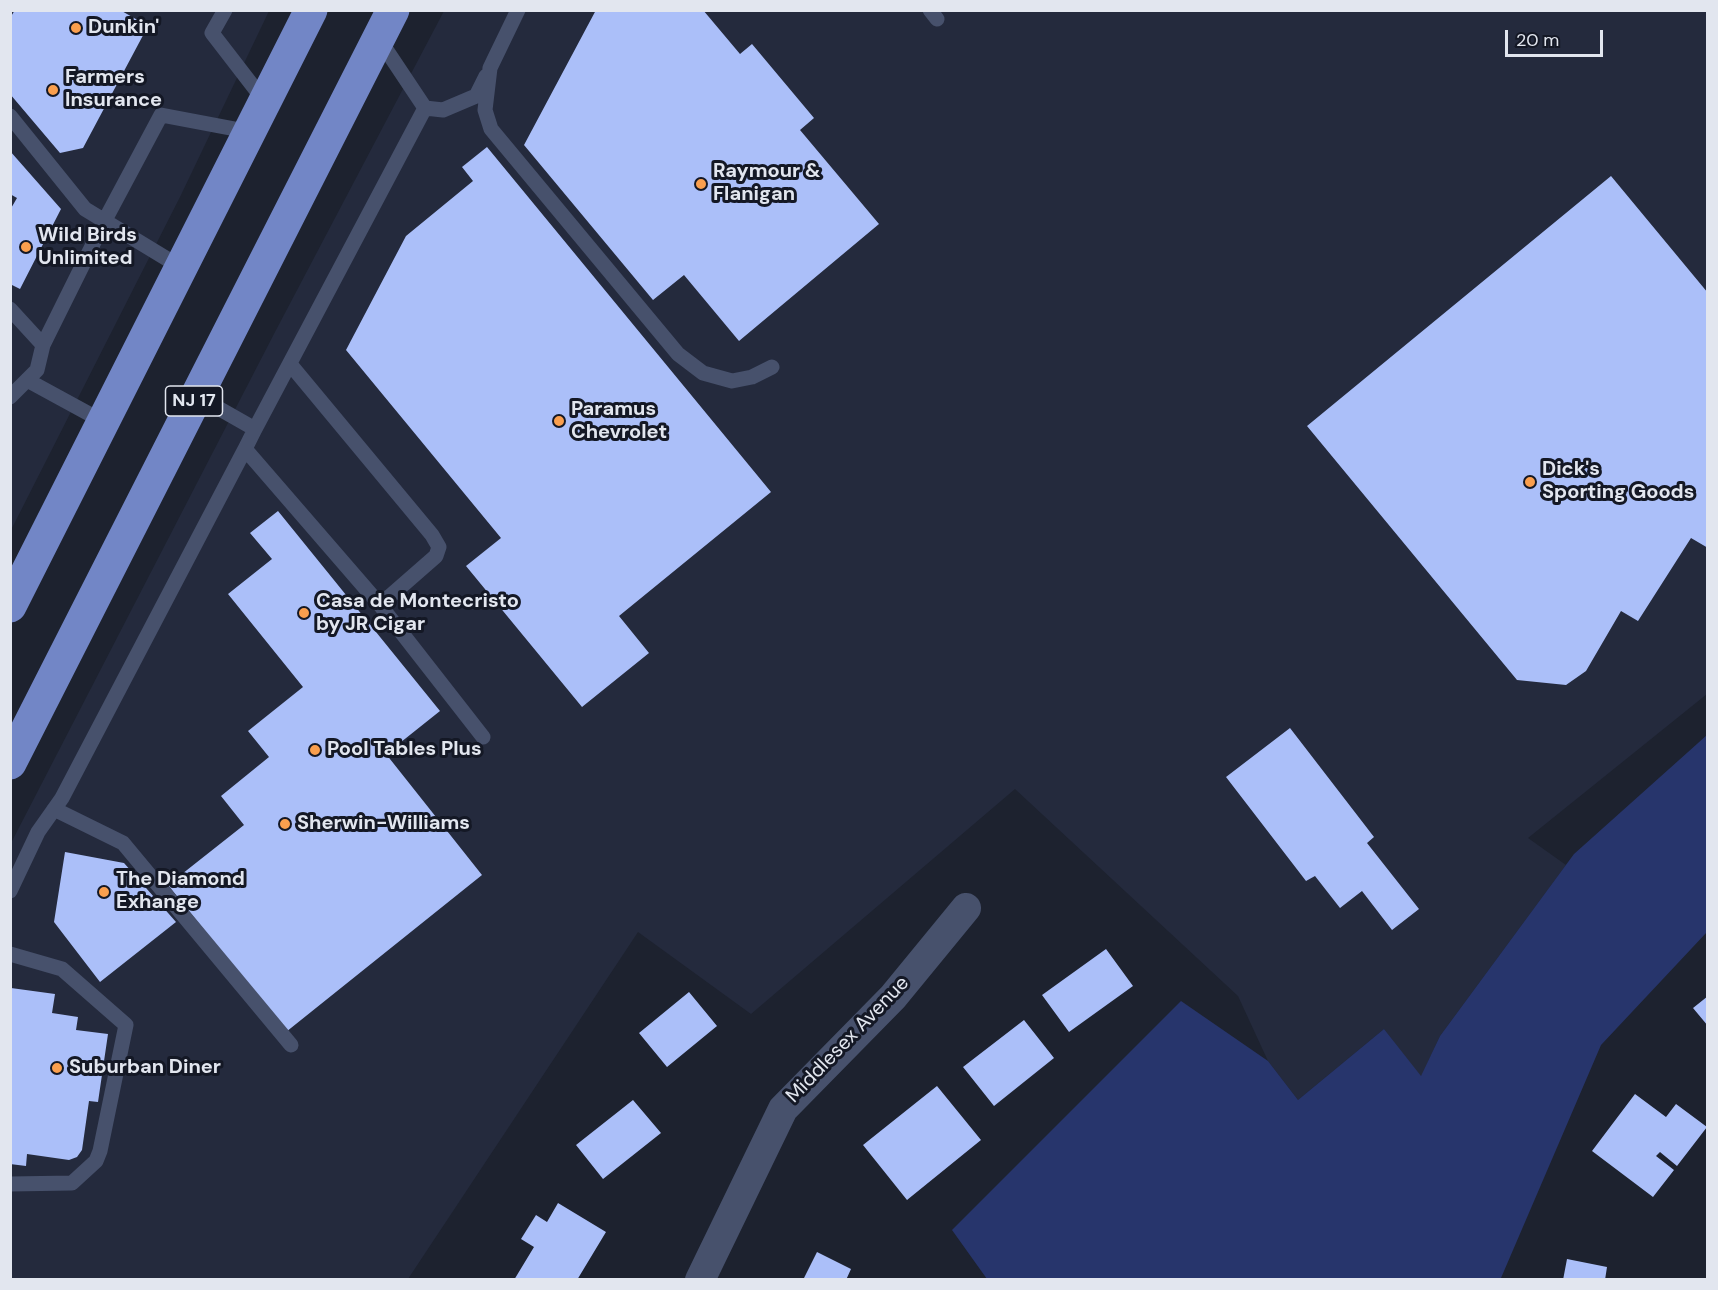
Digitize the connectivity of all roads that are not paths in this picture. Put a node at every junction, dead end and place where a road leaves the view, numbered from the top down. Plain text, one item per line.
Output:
1 (225, 10) edge
2 (311, 10) edge
3 (518, 10) edge
4 (386, 25) edge
5 (490, 68) junction
6 (266, 103) junction
7 (425, 108) junction
8 (10, 116) edge
9 (251, 132) junction
10 (105, 220) junction
11 (182, 268) junction
12 (10, 309) edge
13 (43, 345) junction
14 (290, 364) junction
15 (772, 367) dead end
16 (27, 380) junction
17 (197, 396) junction
18 (10, 397) edge
19 (104, 422) junction
20 (255, 429) junction
21 (245, 449) junction
22 (380, 605) junction
23 (10, 606) edge
24 (483, 737) dead end
25 (10, 763) edge
26 (54, 809) junction
27 (10, 891) edge
28 (966, 908) dead end
29 (10, 954) edge
30 (291, 1045) dead end
31 (10, 1184) edge
32 (700, 1280) edge

1 - 6 lane
2 - 6 highway
3 - 5 lane
4 - 7 lane
4 - 17 highway, NJ 17
5 - 7 lane
5 - 15 lane
6 - 9 highway
7 - 14 lane
8 - 10 lane
9 - 10 lane
9 - 11 highway
10 - 11 lane
10 - 13 lane
11 - 19 highway
12 - 13 lane
13 - 16 lane
14 - 20 lane
14 - 22 lane
16 - 18 lane
16 - 19 lane
17 - 20 lane
17 - 25 highway, NJ 17
19 - 23 highway
20 - 21 lane
21 - 22 lane
21 - 26 lane
22 - 24 lane
26 - 27 lane
26 - 30 lane
28 - 32 street, Middlesex Avenue
29 - 31 lane

